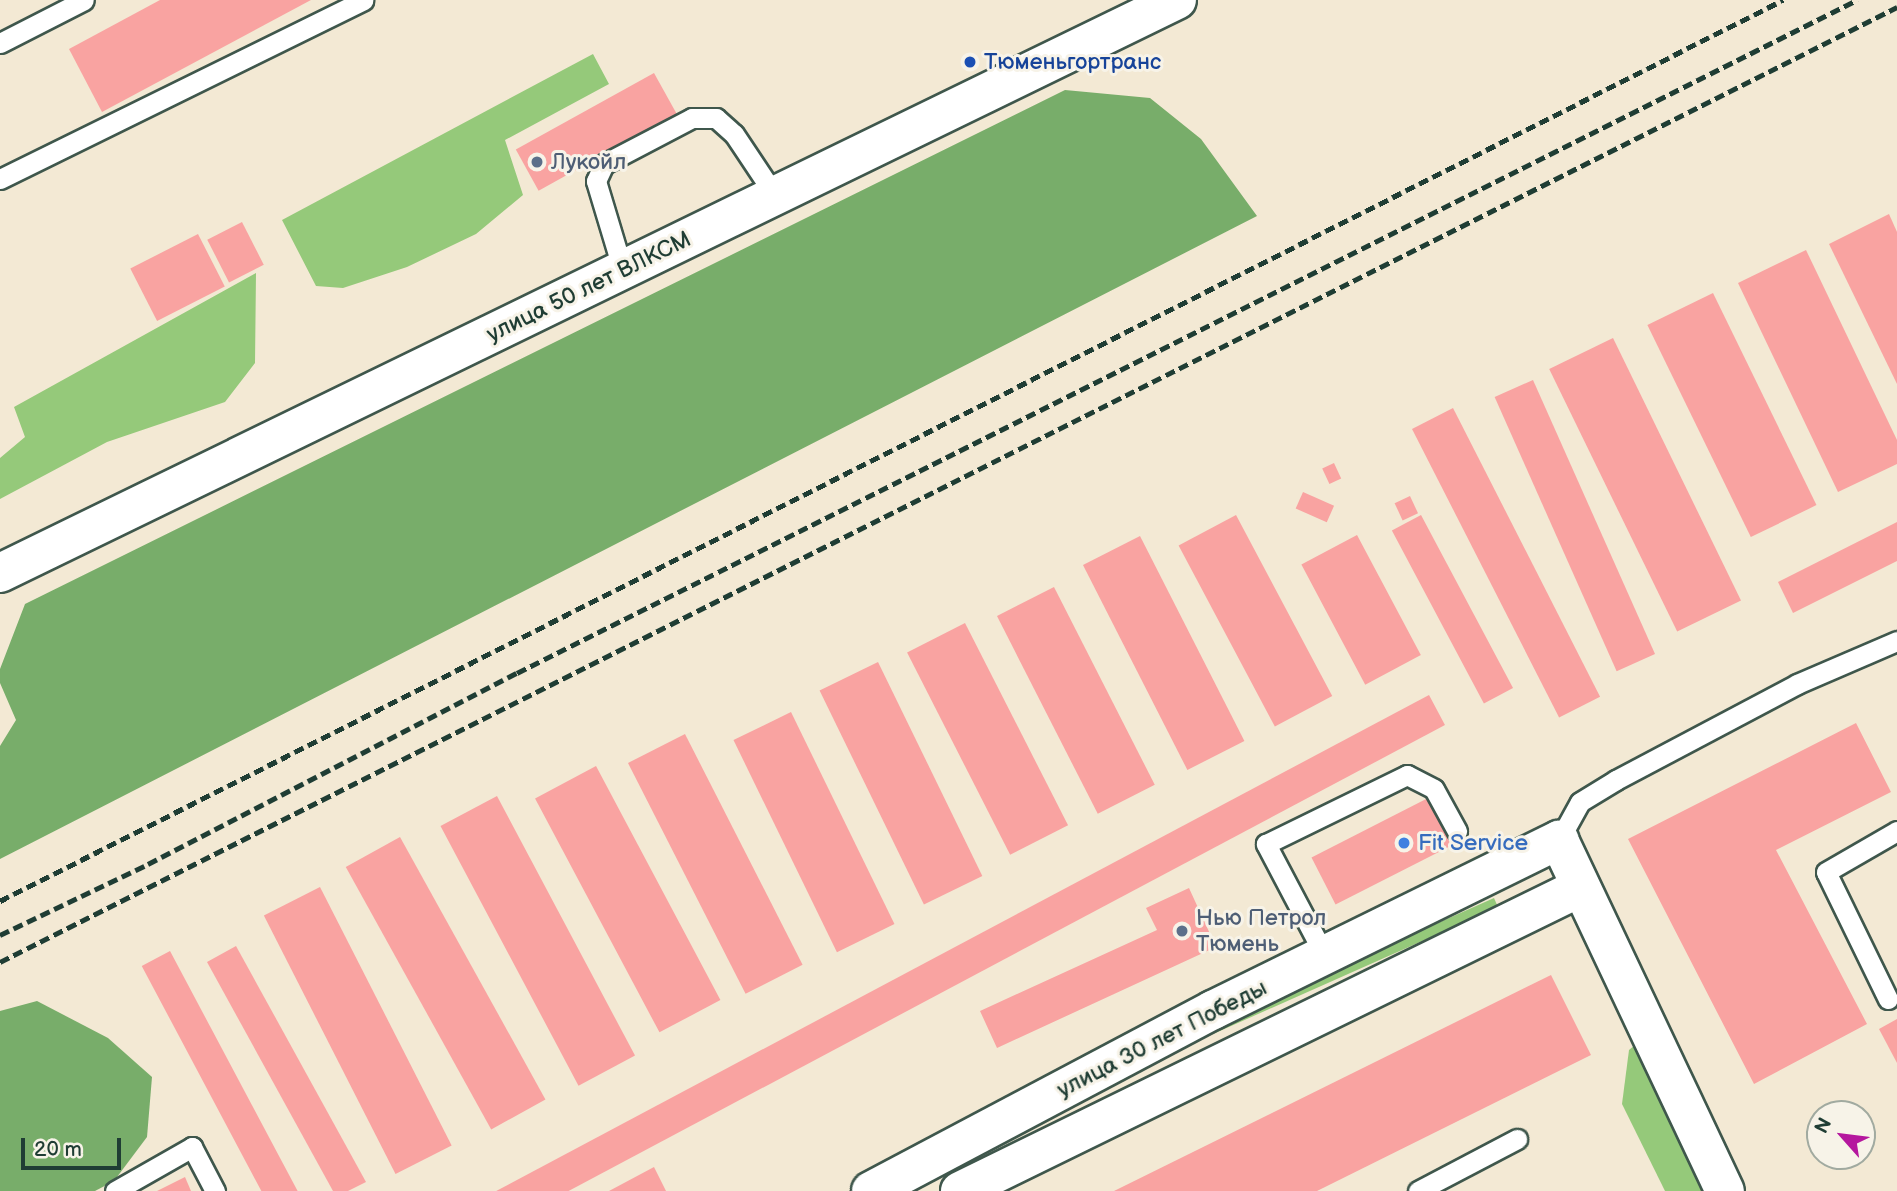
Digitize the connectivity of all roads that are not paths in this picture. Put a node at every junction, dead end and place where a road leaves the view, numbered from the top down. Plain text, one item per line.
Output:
1 (84, 0) edge
2 (363, 0) edge
3 (1158, 4) edge
4 (0, 43) edge
5 (0, 179) edge
6 (776, 197) junction
7 (623, 271) junction
8 (0, 573) edge
9 (1897, 641) edge
10 (1457, 831) dead end
11 (1897, 831) edge
12 (1559, 840) junction
13 (1581, 887) junction
14 (1325, 956) junction
15 (1888, 999) dead end
16 (1517, 1139) dead end
17 (115, 1191) edge
18 (215, 1191) edge
19 (871, 1191) edge
20 (960, 1191) edge
21 (1418, 1191) edge
22 (1726, 1191) edge

1 - 4 lane
2 - 5 lane
3 - 6 street, улица 50 лет ВЛКСМ
6 - 7 street, улица 50 лет ВЛКСМ
6 - 7 lane
7 - 8 street, улица 50 лет ВЛКСМ
9 - 12 lane
10 - 14 lane
11 - 15 lane
12 - 13 street
12 - 14 street, улица 30 лет Победы
13 - 20 street, улица 30 лет Победы
13 - 22 street
14 - 19 street, улица 30 лет Победы
16 - 21 lane
17 - 18 lane

